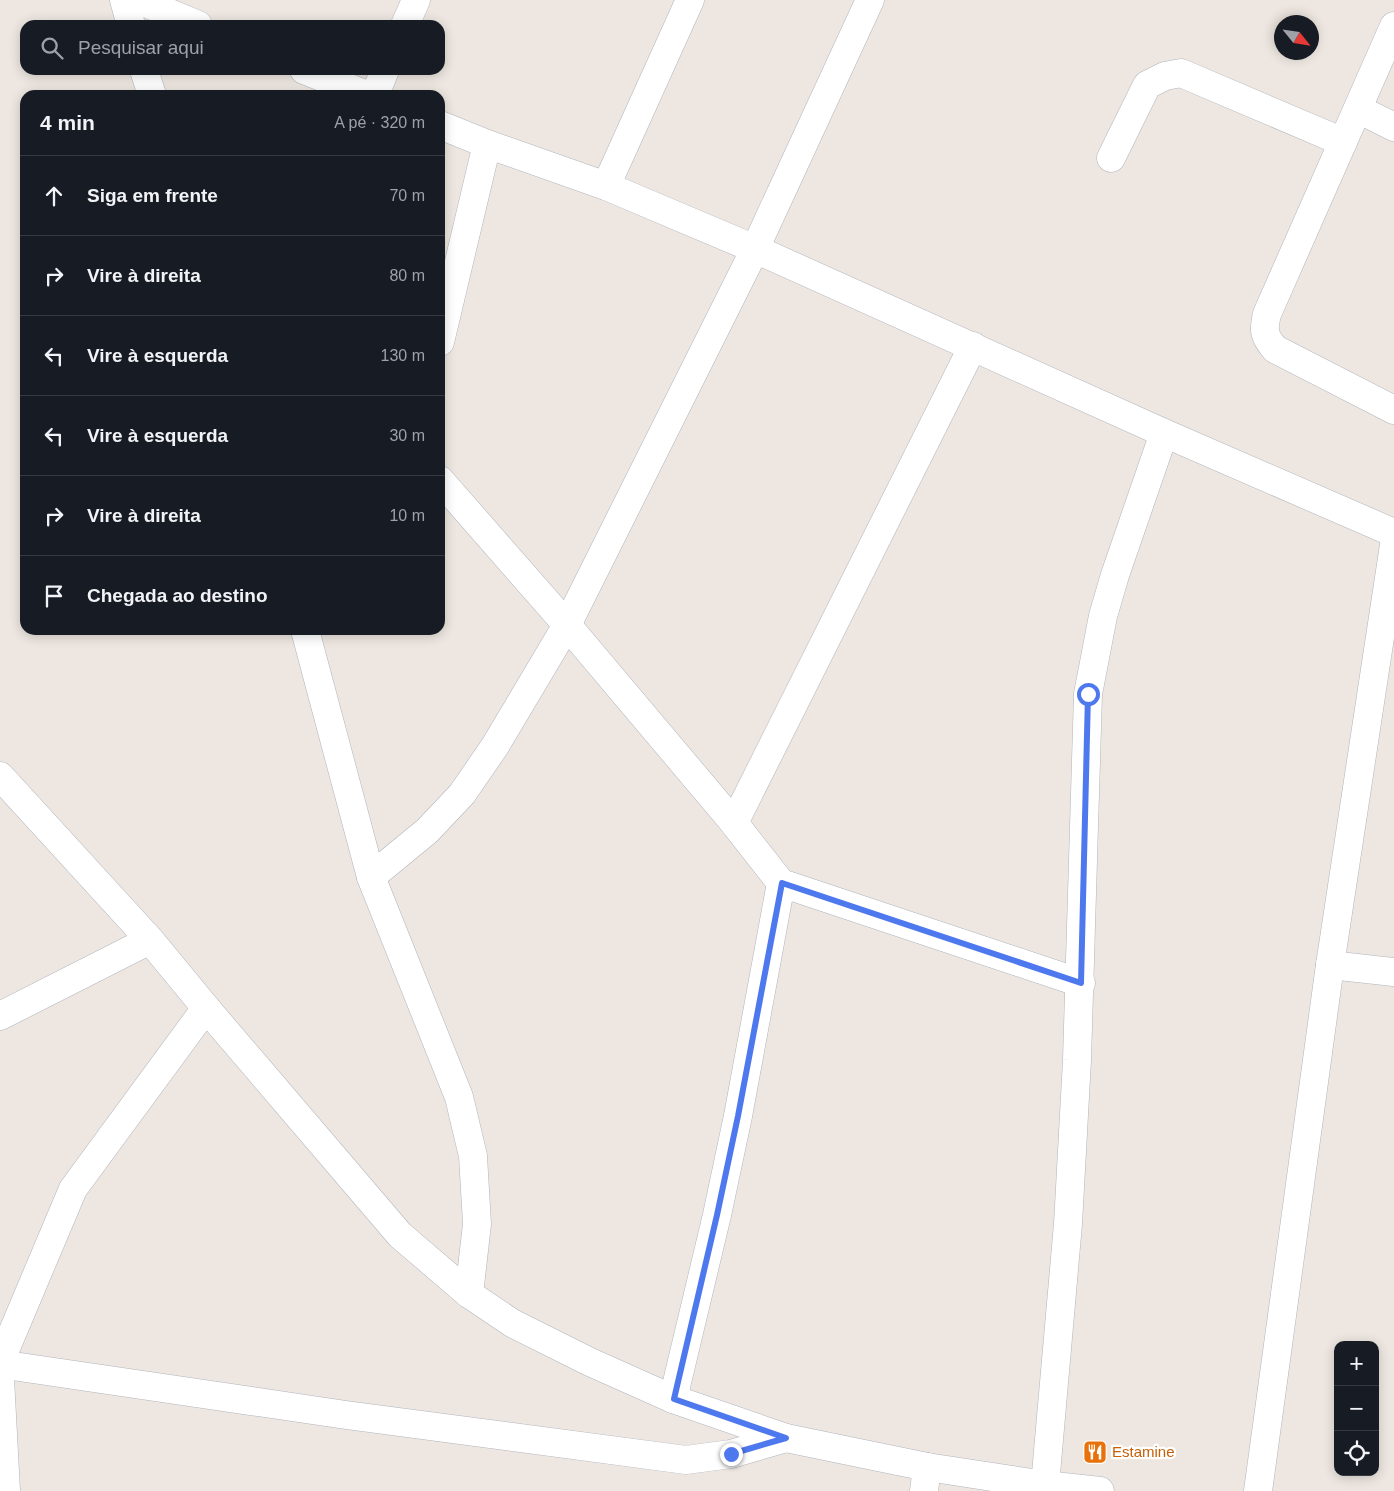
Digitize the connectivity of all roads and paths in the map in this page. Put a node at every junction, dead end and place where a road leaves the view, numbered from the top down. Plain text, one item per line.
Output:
1 (124, 0) edge
2 (139, 0) edge
3 (416, 0) edge
4 (690, 0) edge
5 (870, 0) edge
6 (130, 20) edge
7 (186, 20) edge
8 (407, 20) edge
9 (1394, 26) edge
10 (146, 75) edge
11 (317, 75) edge
12 (383, 75) edge
13 (150, 90) edge
14 (354, 90) edge
15 (376, 90) edge
16 (1358, 109) junction
17 (445, 127) edge
18 (1394, 127) edge
19 (1343, 142) junction
20 (487, 144) junction
21 (1111, 158) dead end
22 (606, 186) junction
23 (755, 249) junction
24 (445, 321) edge
25 (972, 346) junction
26 (1394, 410) edge
27 (1164, 433) junction
28 (445, 486) edge
29 (1394, 533) edge
30 (1394, 545) edge
31 (567, 625) junction
32 (306, 635) edge
33 (0, 776) edge
34 (734, 823) junction
35 (370, 877) junction
36 (782, 883) junction
37 (150, 940) junction
38 (1330, 965) junction
39 (1394, 972) edge
40 (1081, 983) junction
41 (206, 1008) junction
42 (0, 1016) edge
43 (470, 1294) junction
44 (0, 1363) edge
45 (0, 1378) edge
46 (674, 1399) junction
47 (786, 1438) junction
48 (925, 1479) edge
49 (1045, 1485) junction
50 (6, 1491) edge
51 (1100, 1491) edge
52 (1258, 1491) edge

1 - 6 street
2 - 7 street
3 - 8 street
4 - 22 street
5 - 23 street
9 - 16 street
10 - 13 street
11 - 14 street
12 - 15 street
16 - 18 street
16 - 19 street
17 - 20 street
19 - 21 street
19 - 26 street
20 - 22 street
20 - 24 street
22 - 23 street
23 - 25 street
23 - 31 street
25 - 27 street
25 - 34 street
27 - 29 street
27 - 40 street
28 - 31 street
30 - 38 street
31 - 34 street
31 - 35 street
32 - 35 street
33 - 37 street
34 - 36 street
35 - 43 street
36 - 40 street
36 - 46 street
37 - 41 street
37 - 42 street
38 - 39 street
38 - 52 street
40 - 49 street
41 - 43 street
41 - 44 street
43 - 46 street
44 - 47 street
45 - 50 street
46 - 47 street
47 - 48 street
48 - 49 street
49 - 51 street

